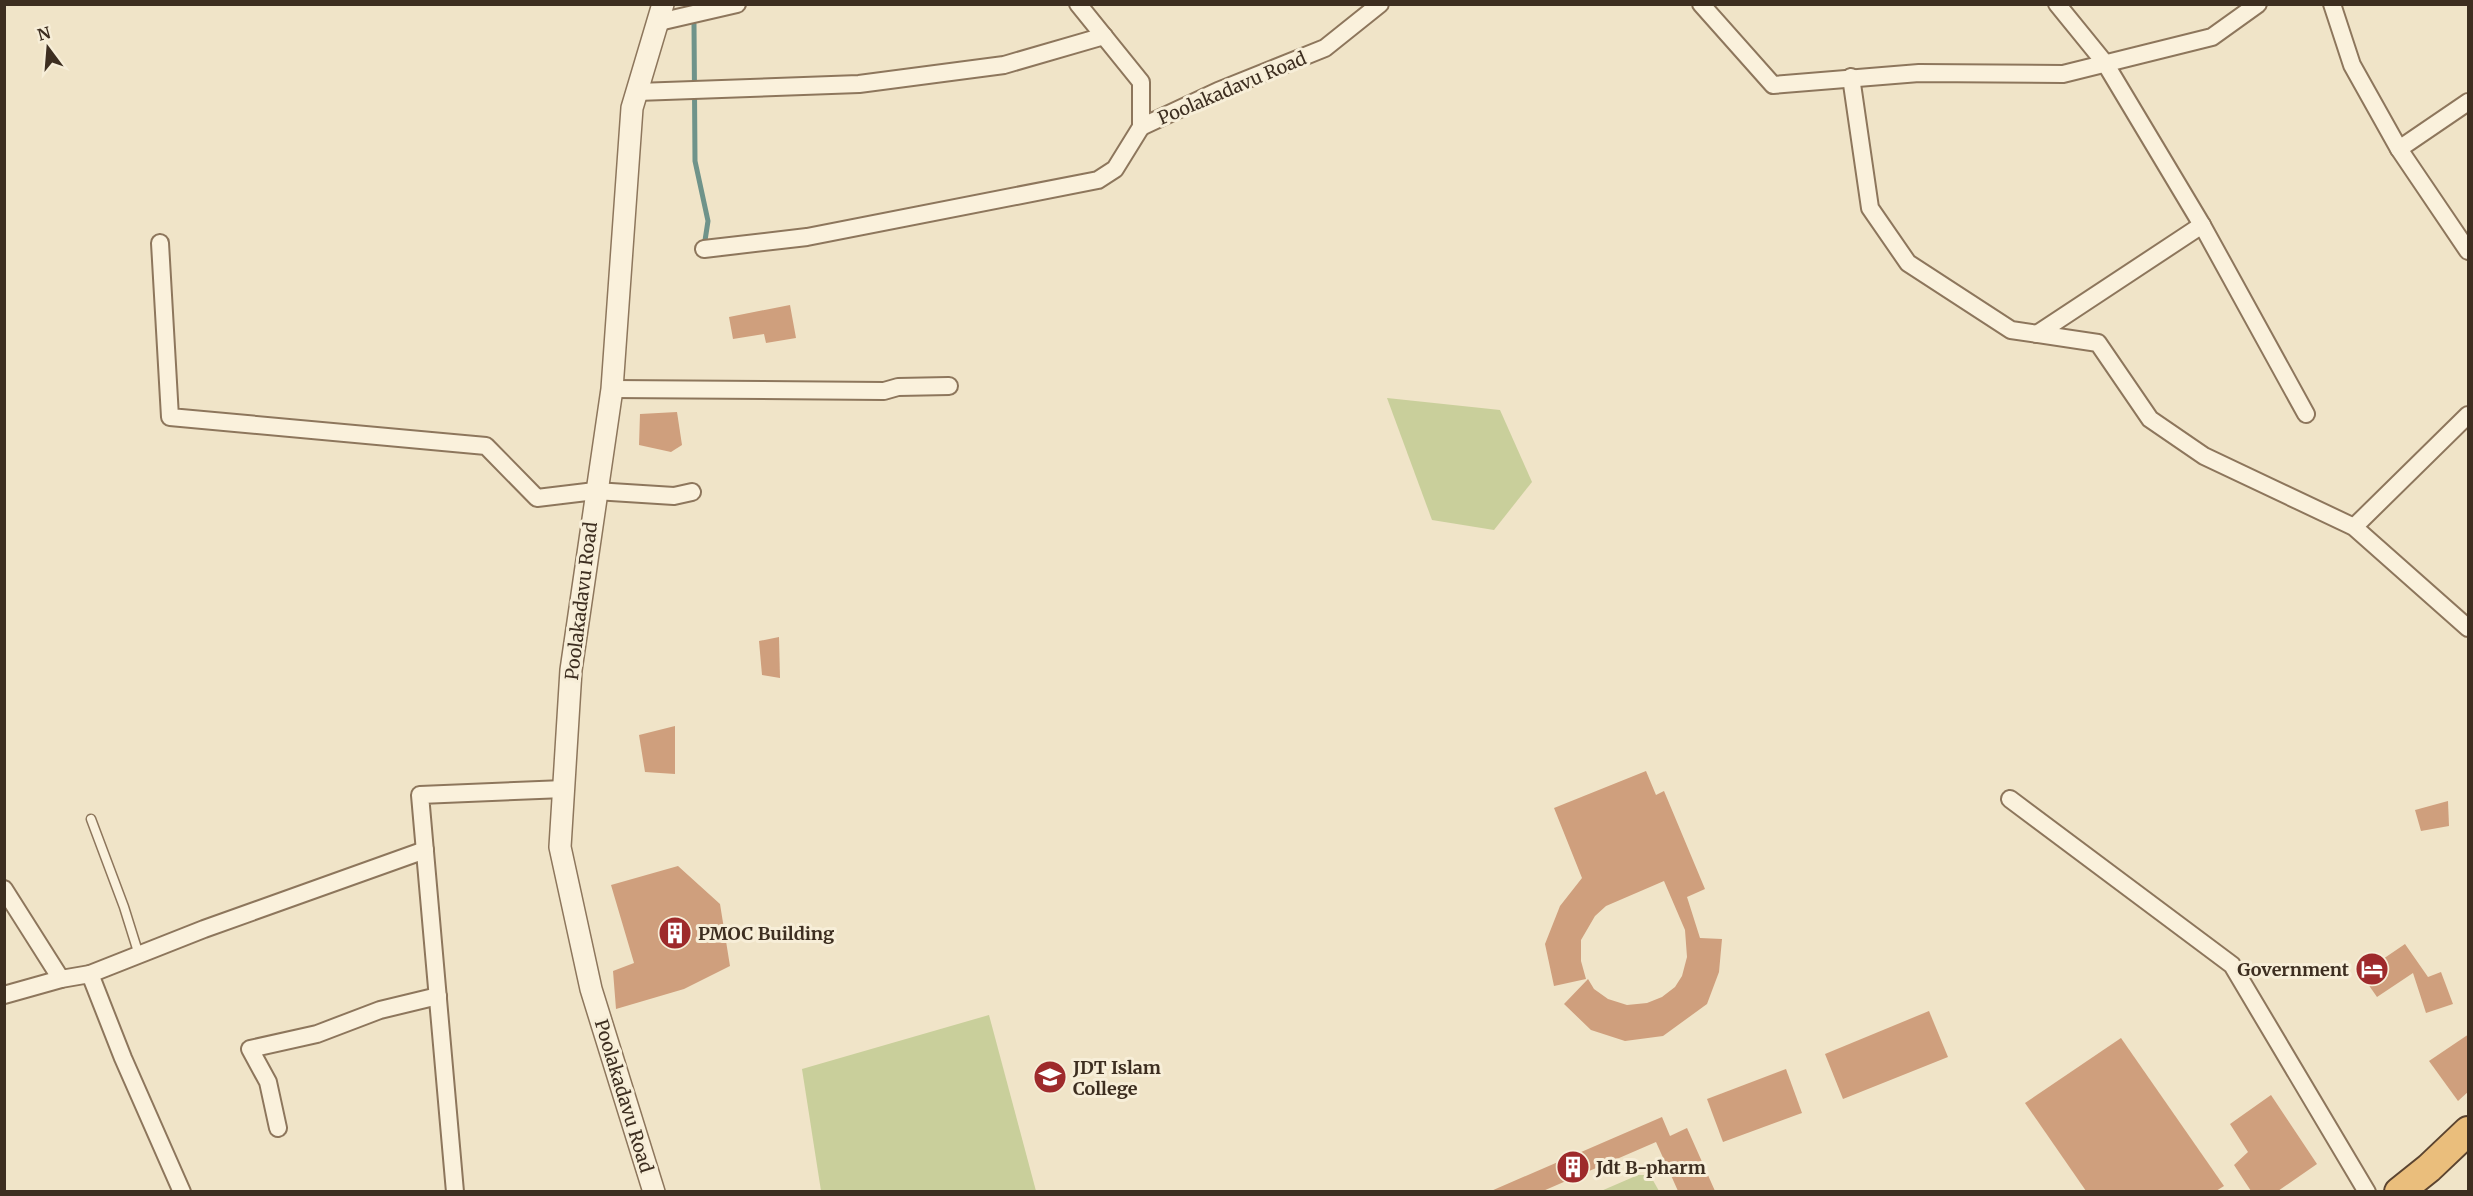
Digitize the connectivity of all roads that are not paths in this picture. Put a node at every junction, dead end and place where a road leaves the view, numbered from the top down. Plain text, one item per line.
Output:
1 (737, 4) edge
2 (1078, 4) edge
3 (1380, 4) edge
4 (1701, 4) edge
5 (2057, 4) edge
6 (2258, 4) edge
7 (2332, 4) edge
8 (661, 13) edge
9 (1104, 36) junction
10 (2105, 63) junction
11 (1851, 77) junction
12 (637, 92) junction
13 (2469, 102) edge
14 (1141, 127) junction
15 (2399, 148) junction
16 (2202, 225) junction
17 (160, 243) dead end
18 (704, 249) dead end
19 (2469, 250) edge
20 (2037, 334) junction
21 (949, 386) dead end
22 (612, 389) junction
23 (2306, 414) dead end
24 (2469, 415) edge
25 (596, 491) junction
26 (692, 492) dead end
27 (2354, 527) junction
28 (2469, 628) edge
29 (564, 789) junction
30 (2010, 799) dead end
31 (91, 819) dead end
32 (425, 850) junction
33 (4, 889) edge
34 (139, 955) junction
35 (90, 975) junction
36 (62, 979) junction
37 (4, 995) edge
38 (438, 996) junction
39 (278, 1128) dead end
40 (2469, 1131) edge
41 (182, 1191) edge
42 (455, 1191) edge
43 (654, 1191) edge
44 (2367, 1191) edge
45 (2399, 1191) edge

1 - 8 street
2 - 9 street, Poolakadavu Road
3 - 14 street, Poolakadavu Road
4 - 11 street
5 - 10 street
6 - 10 street
7 - 15 street
8 - 12 street, Poolakadavu Road
9 - 12 street
9 - 14 street, Poolakadavu Road
10 - 11 street
10 - 16 street
11 - 20 street
12 - 22 street, Poolakadavu Road
13 - 15 street
14 - 18 street
15 - 19 street
16 - 20 street
16 - 23 street
17 - 25 street
20 - 27 street
21 - 22 street
22 - 25 street, Poolakadavu Road
24 - 27 street
25 - 26 street
25 - 29 street, Poolakadavu Road
27 - 28 street
29 - 32 street
29 - 43 street, Poolakadavu Road
30 - 44 street
31 - 34 lane
32 - 34 street
32 - 38 street
33 - 36 street
34 - 35 street
35 - 36 street
35 - 41 street
36 - 37 street
38 - 39 street
38 - 42 street
40 - 45 highway

